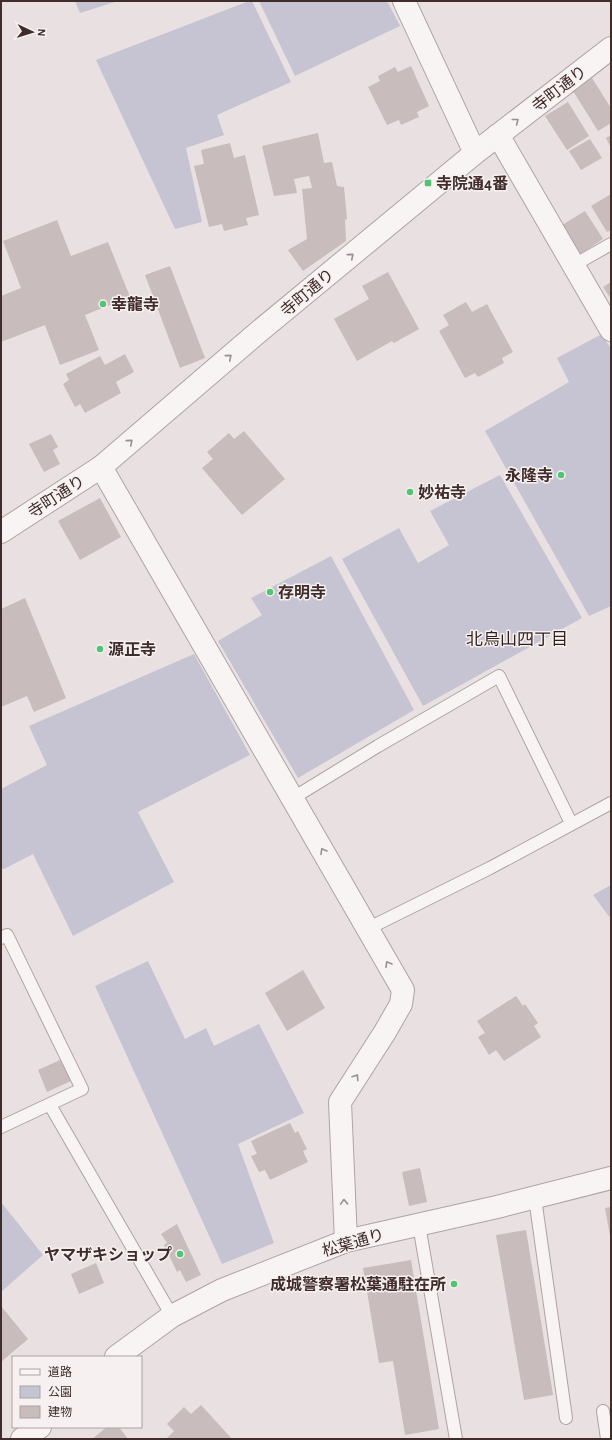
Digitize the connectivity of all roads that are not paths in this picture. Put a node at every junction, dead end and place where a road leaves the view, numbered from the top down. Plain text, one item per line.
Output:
1 (404, 1) edge
2 (611, 48) edge
3 (498, 135) junction
4 (475, 153) junction
5 (611, 244) edge
6 (574, 265) junction
7 (611, 330) edge
8 (101, 467) junction
9 (1, 532) edge
10 (293, 798) junction
11 (611, 803) edge
12 (571, 823) junction
13 (367, 929) junction
14 (1, 938) edge
15 (50, 1105) junction
16 (1, 1127) edge
17 (611, 1178) edge
18 (535, 1198) junction
19 (419, 1224) junction
20 (346, 1241) junction
21 (172, 1316) junction
22 (117, 1356) edge
23 (603, 1412) dead end
24 (566, 1418) dead end
25 (38, 1428) edge
26 (22, 1439) edge
27 (456, 1439) edge
28 (607, 1439) edge

1 - 4 street
3 -> 2 street, 寺町通り
3 - 4 street, 寺町通り
3 - 6 street
8 -> 4 street, 寺町通り
5 - 6 lane
6 - 7 street
8 - 9 street, 寺町通り
8 - 10 street
10 - 12 lane
13 -> 10 street
11 - 12 lane
12 - 13 lane
20 -> 13 street
14 - 15 lane
15 - 16 lane
15 - 21 lane
17 - 18 street, 松葉通り
18 - 19 street, 松葉通り
18 - 24 lane
19 - 20 street, 松葉通り
19 - 27 lane
20 - 21 street, 松葉通り
21 - 22 street, 松葉通り
23 - 28 lane
25 - 26 street

